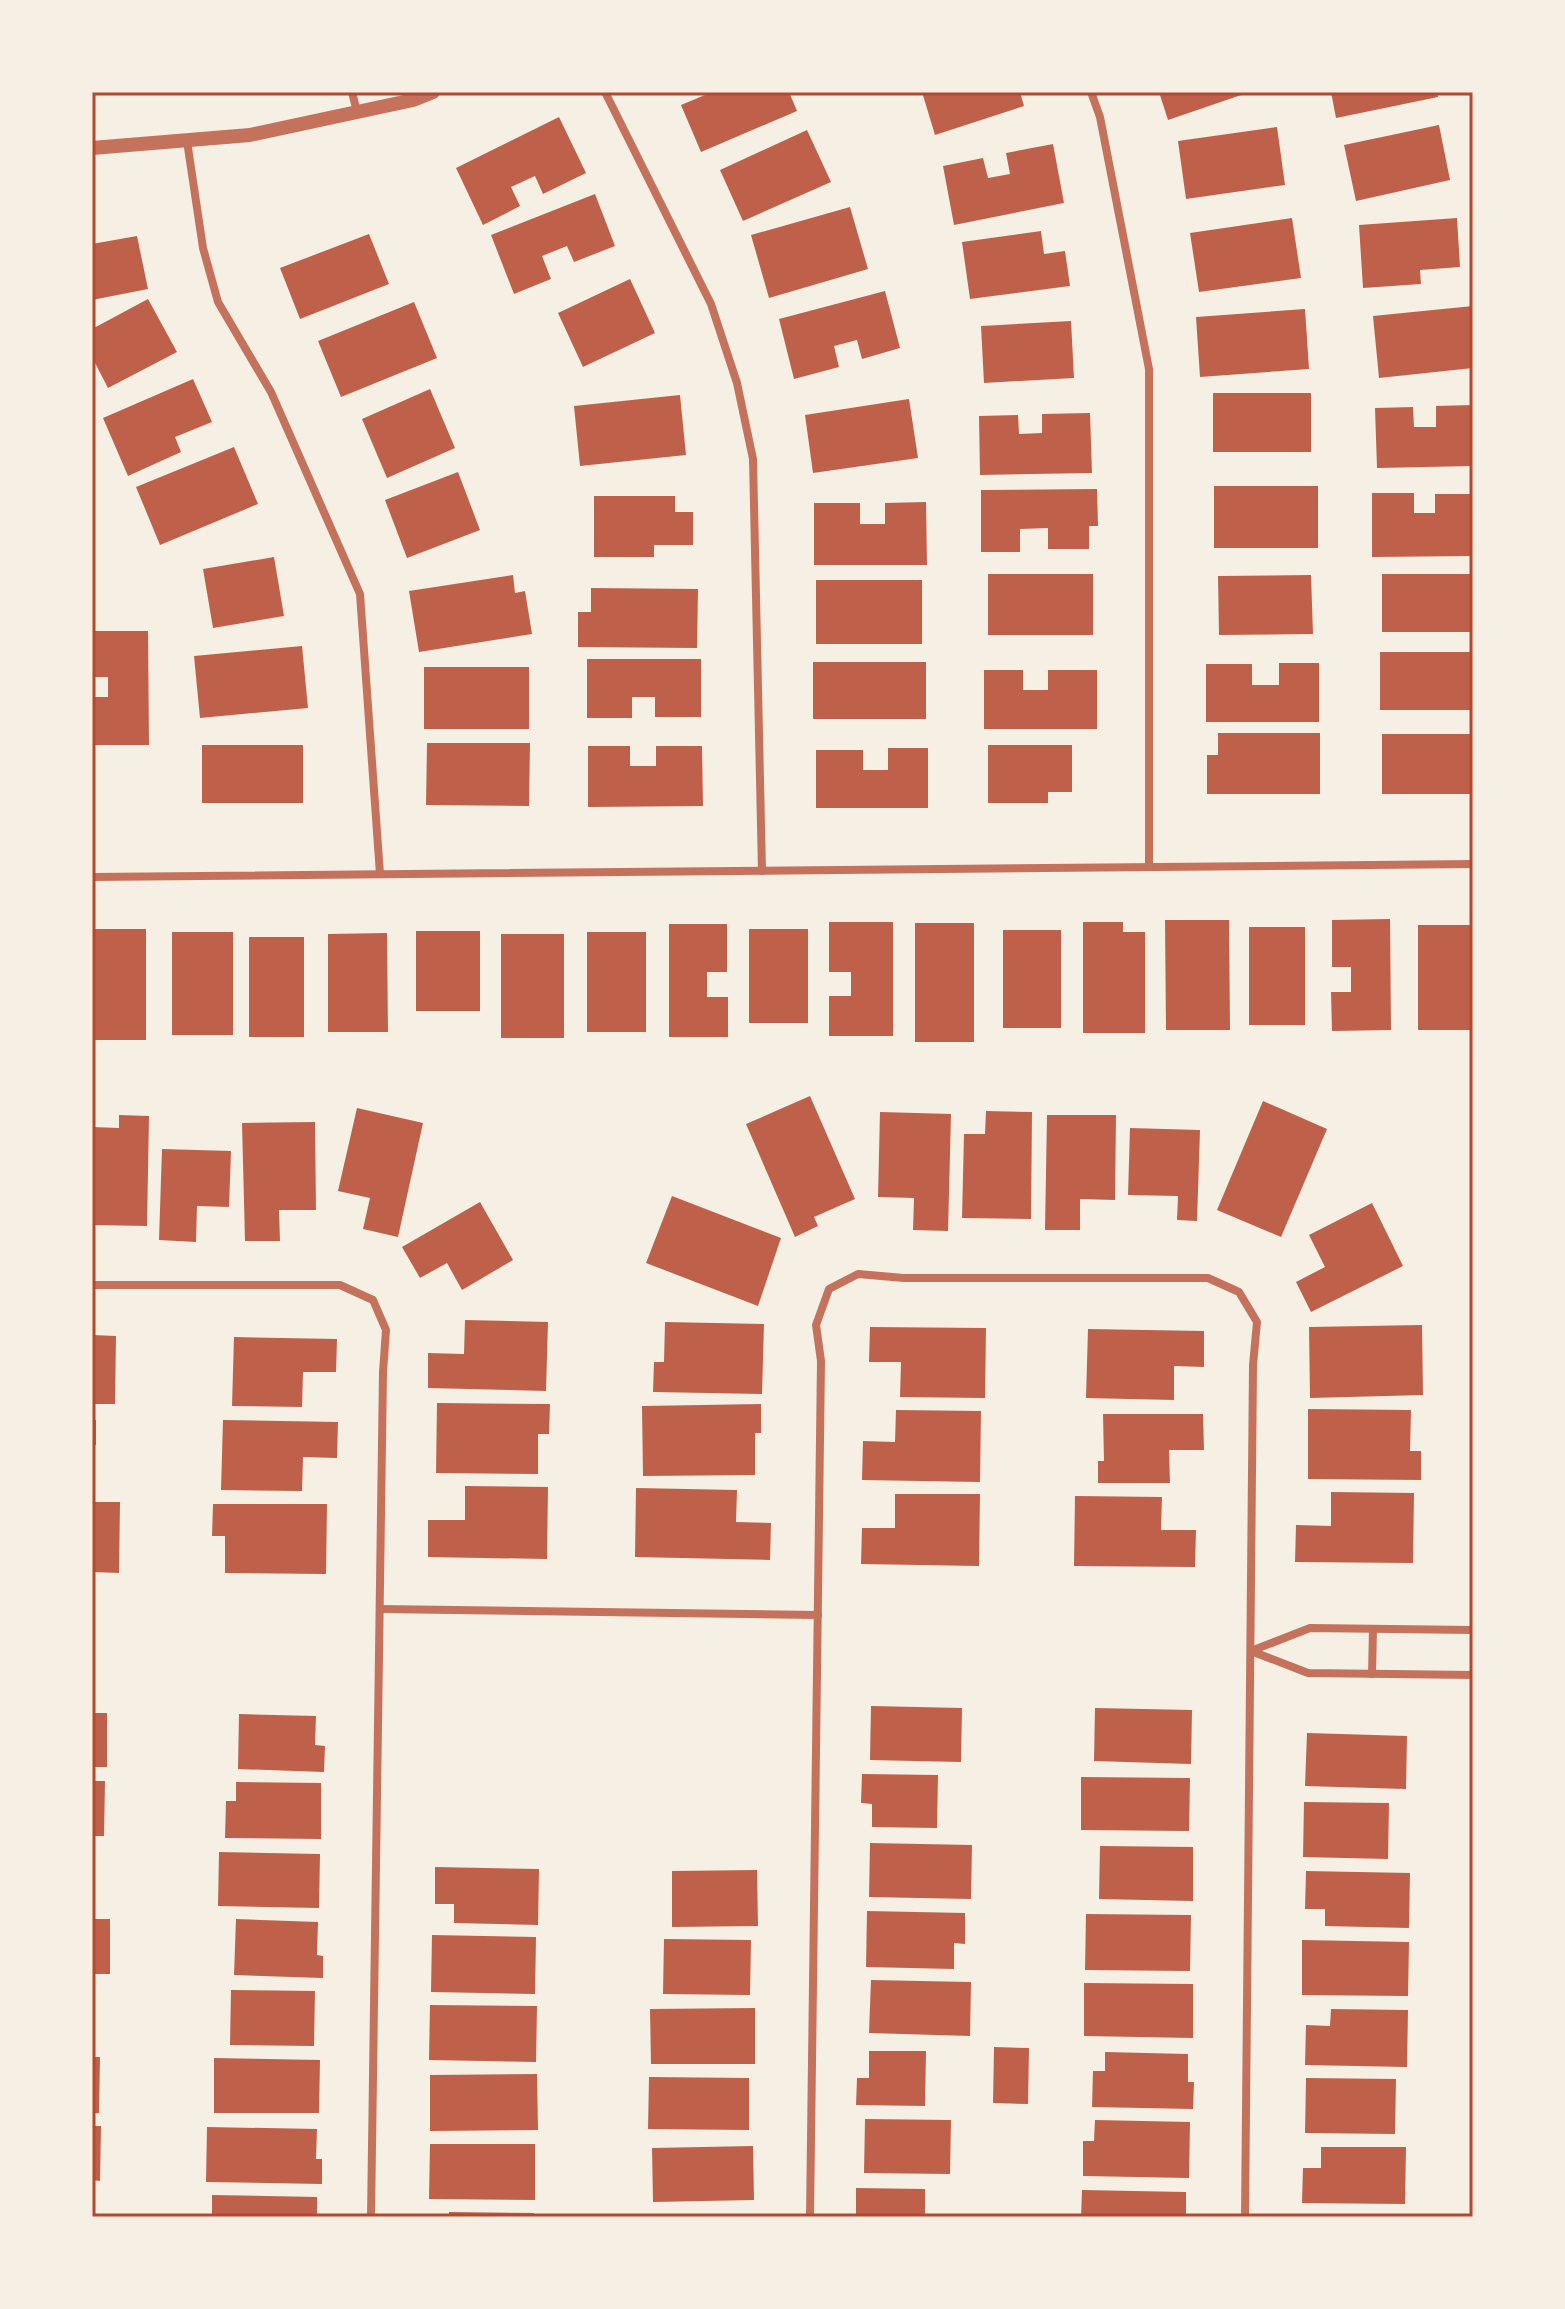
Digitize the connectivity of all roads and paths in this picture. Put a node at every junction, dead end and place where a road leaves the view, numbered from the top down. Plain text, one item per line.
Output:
1 (352, 92) edge
2 (433, 92) edge
3 (605, 92) edge
4 (1091, 92) edge
5 (357, 112) junction
6 (187, 141) junction
7 (92, 148) edge
8 (1473, 864) edge
9 (1149, 867) junction
10 (762, 871) junction
11 (380, 874) junction
12 (92, 877) edge
13 (92, 1285) edge
14 (380, 1609) junction
15 (818, 1615) junction
16 (1373, 1629) junction
17 (1473, 1630) edge
18 (1251, 1651) junction
19 (1372, 1674) junction
20 (1473, 1675) edge
21 (371, 2217) edge
22 (810, 2217) edge
23 (1245, 2217) edge

1 - 5 street
2 - 5 street
3 - 10 street
4 - 9 street
5 - 6 street
6 - 7 street
6 - 11 street
8 - 9 street
9 - 10 street
10 - 11 street
11 - 12 street
13 - 14 street
14 - 15 street
14 - 21 street
15 - 18 street
15 - 22 street
16 - 17 street
16 - 18 street
16 - 19 street
18 - 19 street
18 - 23 street
19 - 20 street

